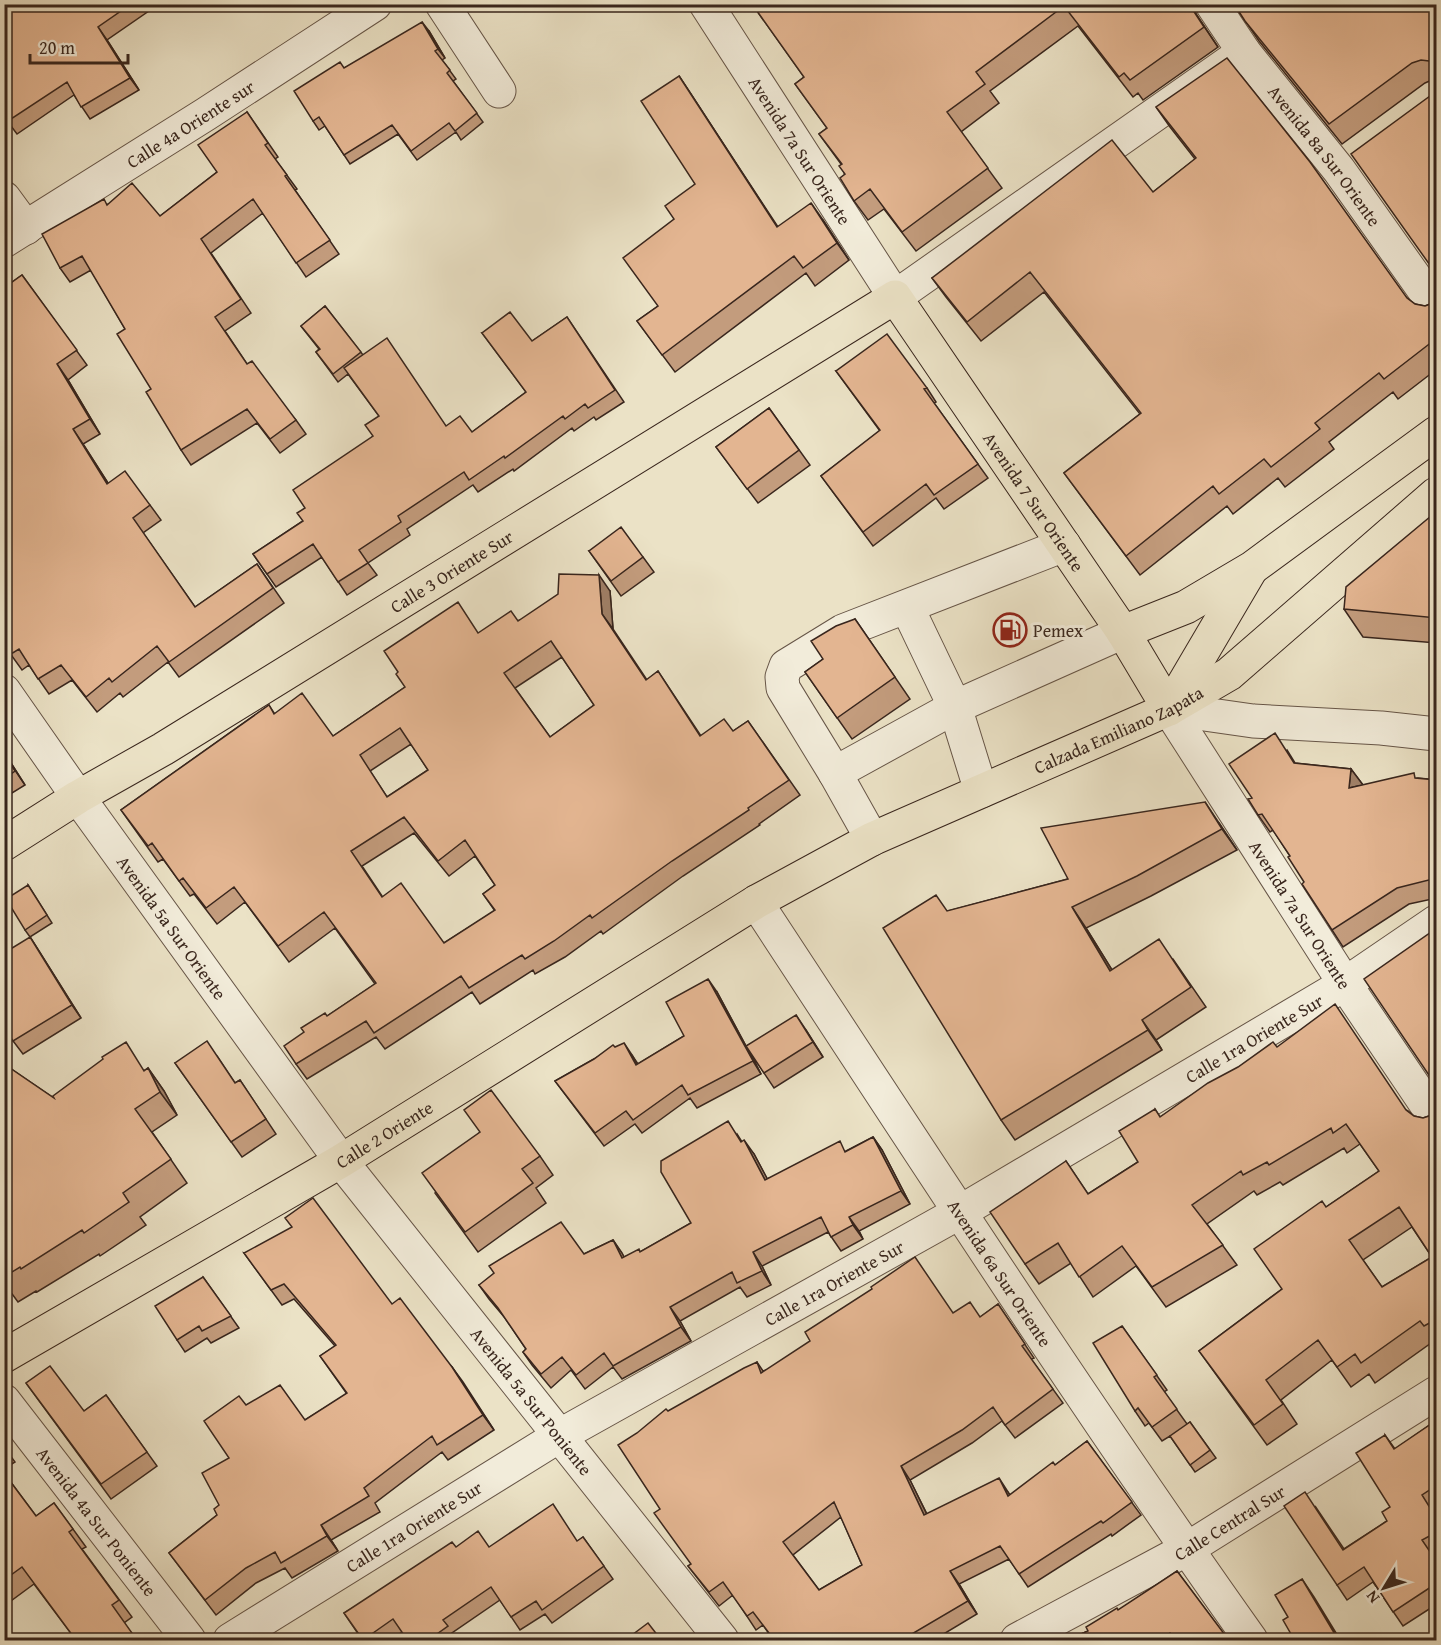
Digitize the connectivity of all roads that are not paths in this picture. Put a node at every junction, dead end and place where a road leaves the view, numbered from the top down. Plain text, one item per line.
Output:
1 (442, 4) edge
2 (706, 4) edge
3 (1212, 4) edge
4 (367, 6) edge
5 (1244, 52) junction
6 (499, 92) dead end
7 (1365, 151) edge
8 (1339, 170) junction
9 (4, 198) edge
10 (15, 234) edge
11 (895, 297) junction
12 (1437, 308) edge
13 (1437, 433) edge
14 (1437, 494) edge
15 (1064, 545) junction
16 (1251, 568) junction
17 (907, 607) junction
18 (1123, 632) junction
19 (4, 691) edge
20 (955, 707) junction
21 (1169, 709) junction
22 (1437, 734) edge
23 (835, 774) junction
24 (981, 791) junction
25 (78, 797) junction
26 (872, 839) junction
27 (4, 844) edge
28 (756, 902) junction
29 (1437, 922) edge
30 (1345, 984) junction
31 (1437, 1119) edge
32 (341, 1161) junction
33 (960, 1212) junction
34 (4, 1356) edge
35 (1437, 1393) edge
36 (4, 1401) edge
37 (559, 1437) junction
38 (1187, 1549) junction
39 (189, 1641) edge
40 (230, 1641) edge
41 (722, 1641) edge
42 (1017, 1641) edge
43 (1251, 1641) edge

1 - 6 street
2 - 11 street, Avenida 7a Sur Oriente
3 - 5 street, Avenida 8a Sur Oriente
4 - 10 street, Calle 4a Oriente sur
5 - 8 street, Avenida 8a Sur Oriente
5 - 11 street
7 - 8 street
8 - 12 street, Avenida 8a Sur Oriente
9 - 10 street
11 - 15 main road, Avenida 7 Sur Oriente
11 - 25 main road, Calle 3 Oriente Sur
13 - 16 main road
14 - 21 main road, Calzada Emiliano Zapata
15 - 17 street
15 - 18 main road, Avenida 7 Sur Oriente
16 - 18 main road
16 - 21 main road
17 - 20 street
17 - 23 street
18 - 20 street
18 - 21 main road, Avenida 7 Sur Oriente
19 - 25 street, Avenida 5a Sur Oriente
20 - 23 street
20 - 24 street
21 - 22 street
21 - 24 main road, Calzada Emiliano Zapata
21 - 30 street, Avenida 7a Sur Oriente
23 - 26 street
24 - 26 main road, Calzada Emiliano Zapata
25 - 27 main road, Calle 3 Oriente Sur
25 - 32 street, Avenida 5a Sur Oriente
26 - 28 main road, Calzada Emiliano Zapata
28 - 32 main road, Calle 2 Oriente
28 - 33 street, Avenida 6a Sur Oriente
29 - 30 street, Calle 1ra Oriente Sur
30 - 31 street, Avenida 7a Sur Oriente
30 - 33 street, Calle 1ra Oriente Sur
32 - 34 main road, Calle 2 Oriente
32 - 37 street, Avenida 5a Sur Poniente
33 - 37 street, Calle 1ra Oriente Sur
33 - 38 street, Avenida 6a Sur Oriente
35 - 38 street, Calle Central Sur
36 - 39 street, Avenida 4a Sur Poniente
37 - 40 street, Calle 1ra Oriente Sur
37 - 41 street, Avenida 5a Sur Poniente
38 - 42 street, Calle Central Sur
38 - 43 street, Avenida 6a Sur Oriente

